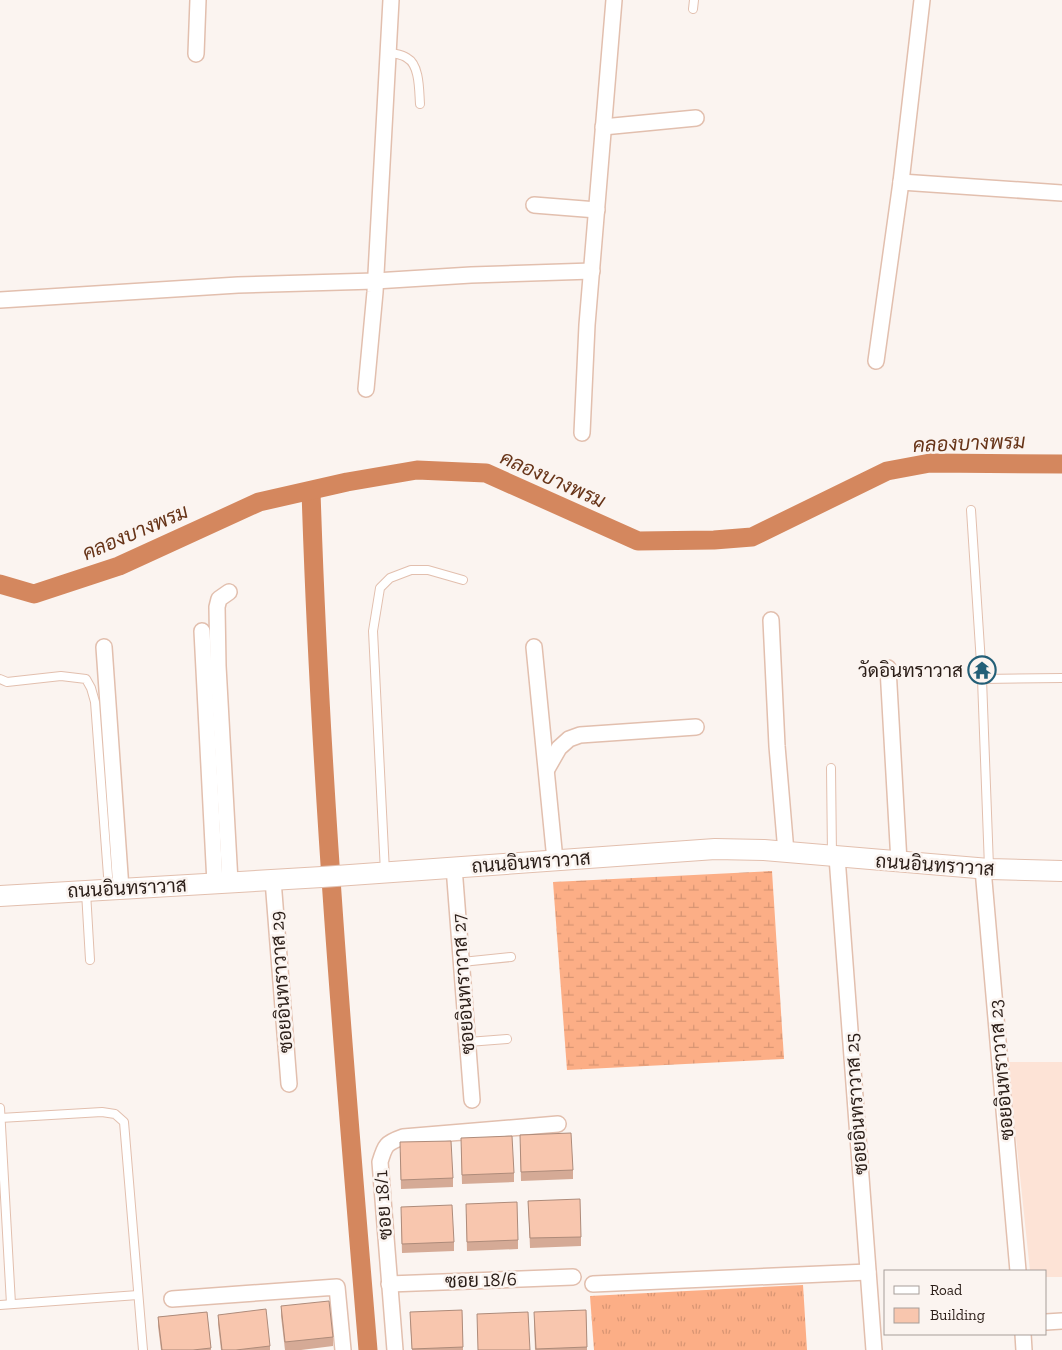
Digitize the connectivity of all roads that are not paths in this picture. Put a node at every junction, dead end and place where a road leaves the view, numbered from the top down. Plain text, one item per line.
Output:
1 (198, 0) edge
2 (391, 0) edge
3 (614, 0) edge
4 (694, 0) edge
5 (922, 0) edge
6 (693, 9) dead end
7 (388, 52) junction
8 (196, 54) dead end
9 (420, 104) dead end
10 (696, 118) dead end
11 (603, 127) junction
12 (901, 182) junction
13 (1062, 192) edge
14 (534, 205) dead end
15 (597, 210) junction
16 (592, 271) junction
17 (375, 281) junction
18 (0, 300) edge
19 (876, 361) dead end
20 (366, 389) dead end
21 (582, 433) dead end
22 (971, 510) dead end
23 (463, 580) dead end
24 (229, 592) dead end
25 (771, 620) dead end
26 (202, 631) dead end
27 (104, 647) dead end
28 (534, 647) dead end
29 (888, 668) dead end
30 (1062, 678) edge
31 (0, 679) edge
32 (982, 679) junction
33 (696, 727) dead end
34 (831, 768) dead end
35 (547, 769) junction
36 (786, 852) junction
37 (835, 857) junction
38 (556, 860) junction
39 (899, 862) junction
40 (454, 868) junction
41 (986, 869) junction
42 (1062, 871) edge
43 (385, 872) junction
44 (273, 880) junction
45 (223, 883) junction
46 (115, 889) junction
47 (86, 891) junction
48 (0, 896) edge
49 (511, 956) dead end
50 (90, 960) dead end
51 (462, 962) junction
52 (507, 1039) dead end
53 (468, 1042) junction
54 (289, 1084) dead end
55 (472, 1100) dead end
56 (0, 1108) edge
57 (0, 1118) edge
58 (558, 1124) dead end
59 (1018, 1270) edge
60 (868, 1272) junction
61 (573, 1277) dead end
62 (389, 1284) junction
63 (594, 1284) dead end
64 (138, 1295) junction
65 (172, 1299) dead end
66 (11, 1304) junction
67 (0, 1305) edge
68 (1062, 1321) edge
69 (1047, 1322) edge
70 (1024, 1335) edge
71 (143, 1350) edge
72 (343, 1350) edge
73 (395, 1350) edge
74 (874, 1350) edge
75 (1024, 1350) edge

1 - 8 street
2 - 7 street
3 - 11 street
4 - 6 lane
5 - 12 street
7 - 9 lane
7 - 17 street
10 - 11 street
11 - 15 street
12 - 13 street
12 - 19 street
14 - 15 street
15 - 16 street
16 - 17 street
16 - 21 street
17 - 18 street
17 - 20 street
22 - 32 lane
23 - 43 lane
24 - 45 street
25 - 36 street
26 - 45 street
27 - 46 street
28 - 35 street
29 - 39 street
30 - 32 lane
31 - 46 lane
32 - 41 lane
33 - 35 street
34 - 37 lane
35 - 38 street
36 - 37 street, ถนนอินทราวาส
36 - 38 street, ถนนอินทราวาส
37 - 39 street, ถนนอินทราวาส
37 - 60 street, ซอยอินทราวาส 25
38 - 40 street, ถนนอินทราวาส
39 - 41 street, ถนนอินทราวาส
40 - 43 street, ถนนอินทราวาส
40 - 51 street, ซอยอินทราวาส 27
41 - 42 street, ถนนอินทราวาส
41 - 59 street, ซอยอินทราวาส 23
43 - 44 street, ถนนอินทราวาส
44 - 45 street, ถนนอินทราวาส
44 - 54 street, ซอยอินทราวาส 29
45 - 46 street, ถนนอินทราวาส
46 - 47 street, ถนนอินทราวาส
47 - 48 street, ถนนอินทราวาส
47 - 50 lane
49 - 51 lane
51 - 53 street, ซอยอินทราวาส 27
52 - 53 lane
53 - 55 street, ซอยอินทราวาส 27
56 - 57 lane
57 - 64 lane
57 - 66 lane
58 - 62 street, ซอย 18/1
60 - 63 street
60 - 74 street, ซอยอินทราวาส 25
61 - 62 street, ซอย 18/6
62 - 73 street, ซอย 18/1
64 - 66 lane
64 - 71 lane
65 - 72 street
66 - 67 lane
68 - 69 street
70 - 75 street

